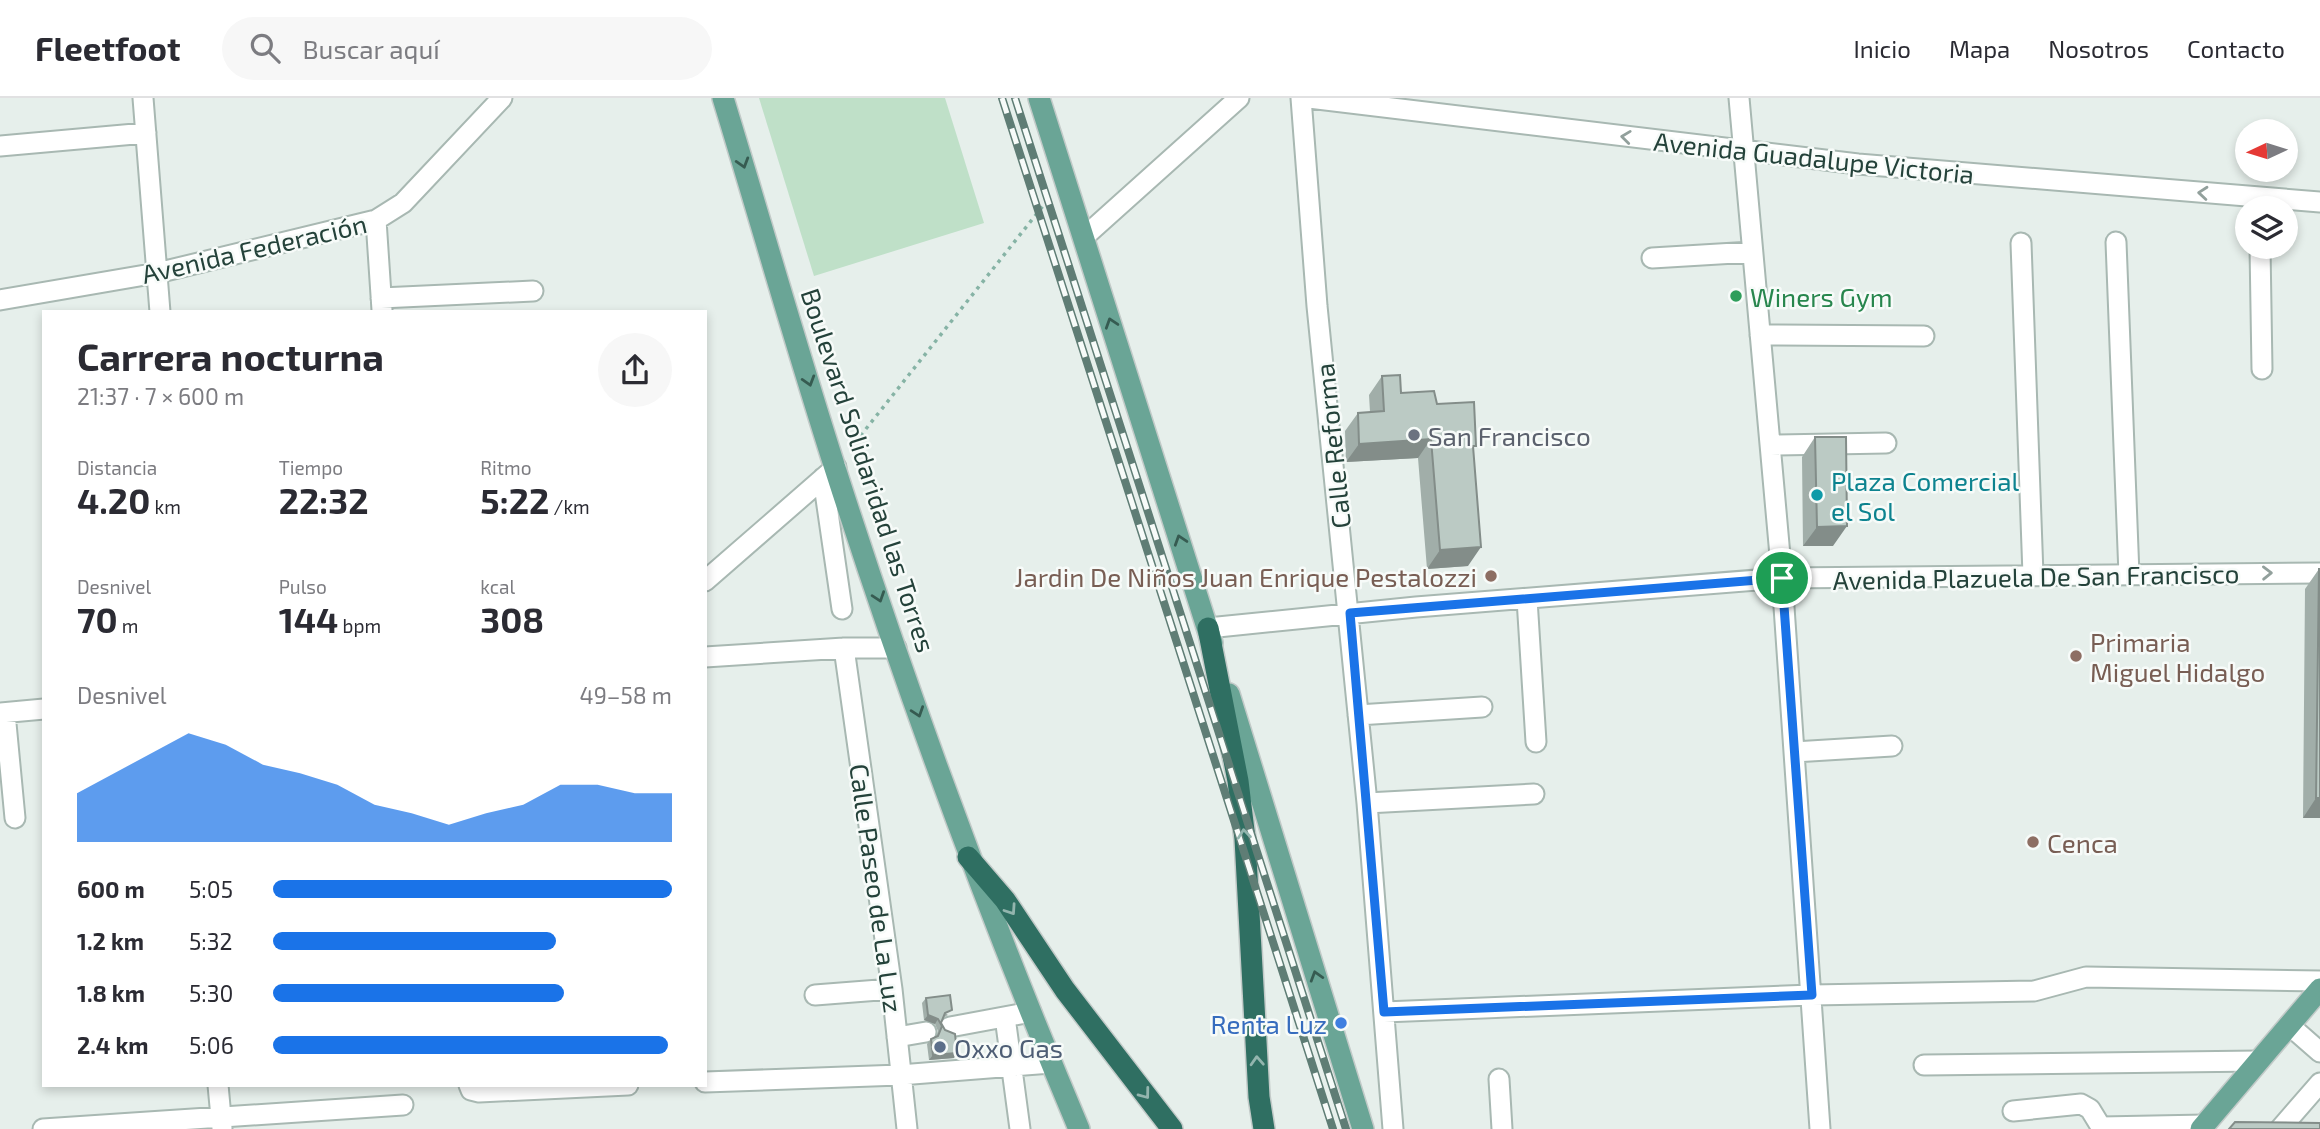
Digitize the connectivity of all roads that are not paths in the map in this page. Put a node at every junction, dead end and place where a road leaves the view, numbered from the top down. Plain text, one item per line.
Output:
1 (143, 98) edge
2 (502, 98) edge
3 (723, 98) edge
4 (1040, 98) edge
5 (1239, 98) edge
6 (1301, 98) edge
7 (1310, 98) edge
8 (1739, 98) edge
9 (146, 134) junction
10 (0, 146) edge
11 (1743, 151) junction
12 (2235, 201) edge
13 (2298, 202) edge
14 (2320, 202) edge
15 (376, 220) junction
16 (1084, 237) junction
17 (2116, 242) dead end
18 (2021, 243) dead end
19 (1752, 252) junction
20 (1652, 258) dead end
21 (2260, 259) edge
22 (157, 273) junction
23 (533, 291) dead end
24 (0, 300) edge
25 (382, 305) edge
26 (160, 310) edge
27 (1760, 335) junction
28 (1924, 336) dead end
29 (2262, 369) dead end
30 (1886, 443) dead end
31 (1771, 445) junction
32 (829, 472) junction
33 (2320, 573) edge
34 (2033, 575) junction
35 (2129, 575) junction
36 (1782, 578) junction
37 (707, 579) edge
38 (1527, 599) junction
39 (842, 609) dead end
40 (1350, 613) junction
41 (1208, 628) junction
42 (844, 648) junction
43 (896, 648) junction
44 (707, 657) edge
45 (1482, 707) dead end
46 (42, 709) edge
47 (3, 713) edge
48 (1359, 715) junction
49 (1536, 742) dead end
50 (1892, 746) dead end
51 (1794, 752) junction
52 (1534, 794) dead end
53 (1367, 803) junction
54 (15, 818) dead end
55 (968, 857) junction
56 (2320, 981) edge
57 (891, 989) junction
58 (2320, 989) edge
59 (814, 995) dead end
60 (1812, 995) junction
61 (1031, 1012) junction
62 (1384, 1012) junction
63 (1005, 1017) junction
64 (2289, 1025) junction
65 (950, 1027) dead end
66 (926, 1032) dead end
67 (897, 1037) junction
68 (2320, 1052) edge
69 (2258, 1061) junction
70 (1051, 1063) junction
71 (1012, 1065) junction
72 (1924, 1065) dead end
73 (900, 1075) junction
74 (1499, 1079) dead end
75 (707, 1082) edge
76 (2320, 1083) edge
77 (218, 1087) edge
78 (538, 1087) edge
79 (470, 1088) edge
80 (403, 1105) dead end
81 (2013, 1111) dead end
82 (221, 1123) edge
83 (2203, 1127) edge
84 (43, 1129) edge
85 (906, 1129) edge
86 (1020, 1129) edge
87 (1072, 1129) edge
88 (1078, 1129) edge
89 (1172, 1129) edge
90 (1264, 1129) edge
91 (1363, 1129) edge
92 (1393, 1129) edge
93 (1502, 1129) edge
94 (1821, 1129) edge
95 (2280, 1129) edge

1 - 9 street
2 - 15 street, Avenida Federación
3 -> 32 main road, Boulevard Solidaridad las Torres
4 - 16 main road
5 - 16 street
6 - 40 street, Calle Reforma
11 -> 7 street, Avenida Guadalupe Victoria
8 - 11 street
9 - 10 street
9 - 22 street
12 -> 11 street, Avenida Guadalupe Victoria
11 - 19 street
13 - 14 street, Avenida Guadalupe Victoria
15 - 22 street, Avenida Federación
15 - 25 street
41 -> 16 main road
17 - 35 street
18 - 34 street
19 - 20 street
19 - 27 street
21 - 29 street
22 - 24 street, Avenida Federación
22 - 26 street
23 - 25 street
27 - 28 street
27 - 31 street
30 - 31 street
31 - 36 street
32 - 37 street
32 - 39 street
32 -> 43 main road, Boulevard Solidaridad las Torres
35 -> 33 street, Avenida Plazuela De San Francisco
34 - 35 street, Avenida Plazuela De San Francisco
34 - 36 street, Avenida Plazuela De San Francisco
36 - 38 street, Avenida Plazuela De San Francisco
36 - 51 street
38 - 40 street, Avenida Plazuela De San Francisco
38 - 49 street
40 - 41 street, Avenida Plazuela De San Francisco
40 - 48 street, Calle Reforma
90 -> 41 highway
91 -> 41 main road
42 - 43 street
42 - 44 street
42 - 57 street, Calle Paseo de La Luz
43 -> 55 main road, Boulevard Solidaridad las Torres
45 - 48 street
46 - 47 street
47 - 54 street
48 - 53 street, Calle Reforma
50 - 51 street
51 - 60 street
52 - 53 street
53 - 62 street, Calle Reforma
55 - 61 main road, Boulevard Solidaridad las Torres
55 -> 89 highway, Boulevard Solidaridad las Torres
56 - 60 street
57 - 59 street
57 - 67 street, Calle Paseo de La Luz
58 - 64 main road
60 - 62 street
60 - 94 street
61 - 63 street
61 - 70 main road, Boulevard Solidaridad las Torres
62 - 92 street, Calle Reforma
63 - 65 street
63 - 71 street
64 - 68 street
64 - 69 main road
66 - 67 street
67 - 73 street, Calle Paseo de La Luz
69 - 72 street
69 - 83 main road
70 - 71 street
70 - 88 main road, Boulevard Solidaridad las Torres
71 - 73 street
71 - 86 street
73 - 75 street
73 - 85 street, Calle Paseo de La Luz
74 - 93 street
76 - 95 street
77 - 82 street
78 - 79 street
80 - 82 street
81 - 83 street
82 - 84 street
87 - 88 street

